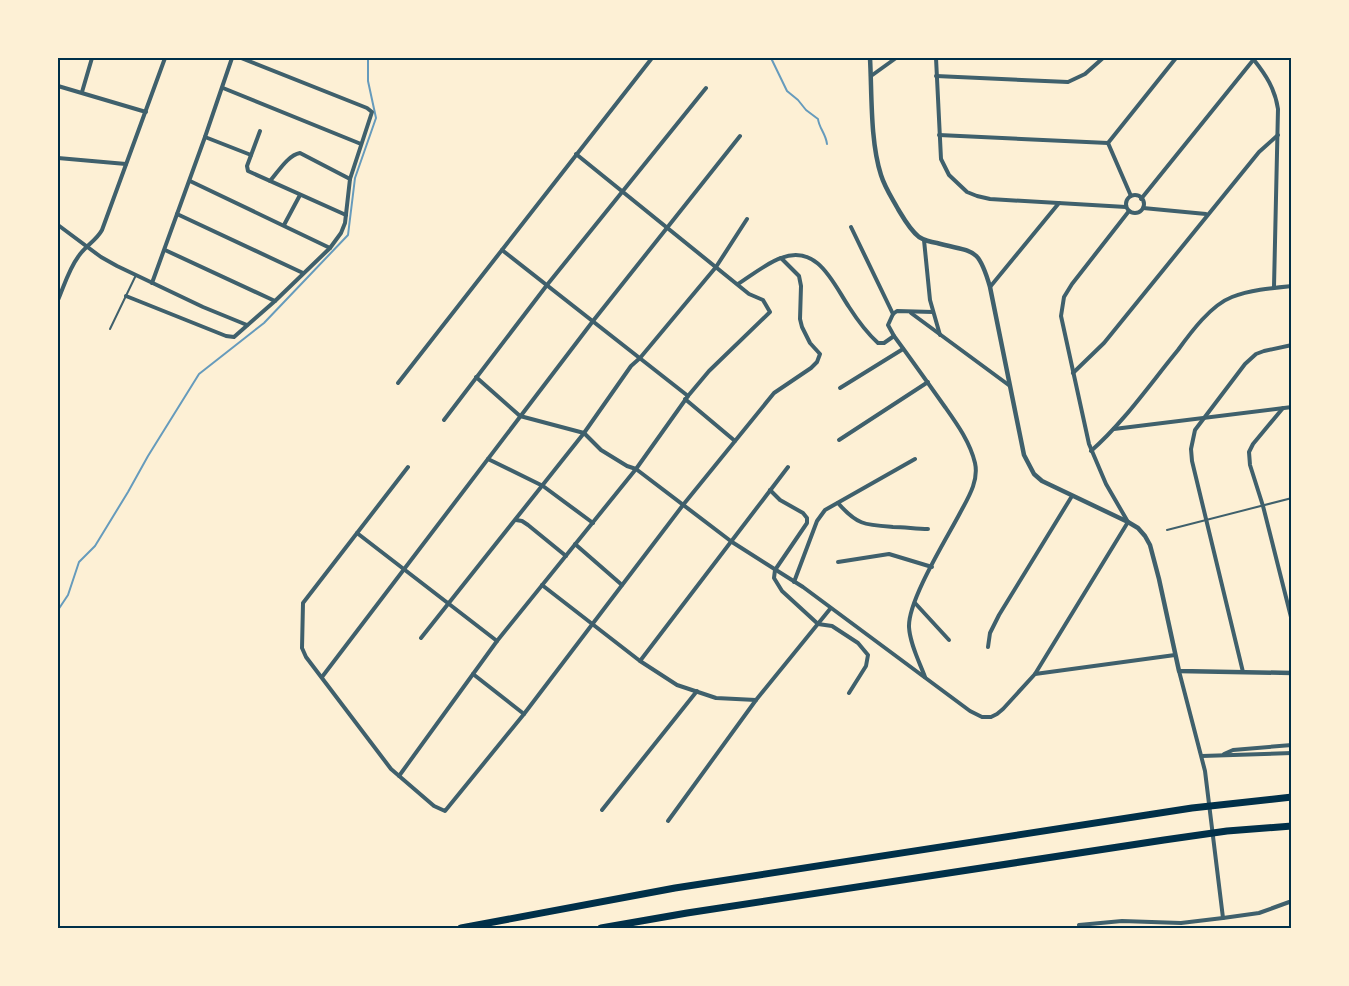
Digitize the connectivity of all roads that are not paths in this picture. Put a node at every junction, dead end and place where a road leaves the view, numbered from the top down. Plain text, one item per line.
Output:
1 (92, 58) edge
2 (165, 58) edge
3 (232, 58) edge
4 (241, 58) edge
5 (652, 58) edge
6 (870, 58) edge
7 (896, 58) edge
8 (936, 58) edge
9 (1103, 58) edge
10 (1176, 58) edge
11 (1255, 58) edge
12 (871, 76) junction
13 (936, 76) junction
14 (58, 86) edge
15 (222, 88) junction
16 (706, 88) dead end
17 (82, 92) junction
18 (146, 112) junction
19 (260, 130) dead end
20 (939, 135) junction
21 (1278, 135) junction
22 (740, 136) dead end
23 (206, 137) junction
24 (1108, 143) junction
25 (361, 144) junction
26 (576, 154) junction
27 (251, 155) junction
28 (58, 158) edge
29 (126, 164) junction
30 (350, 179) junction
31 (190, 180) junction
32 (270, 181) junction
33 (622, 190) junction
34 (300, 195) junction
35 (1131, 196) junction
36 (1141, 199) junction
37 (1059, 203) junction
38 (1142, 208) junction
39 (1127, 209) junction
40 (177, 214) junction
41 (1206, 214) junction
42 (346, 215) junction
43 (747, 220) dead end
44 (284, 225) junction
45 (58, 226) edge
46 (668, 227) junction
47 (851, 227) dead end
48 (924, 240) junction
49 (86, 247) junction
50 (330, 248) junction
51 (165, 250) junction
52 (502, 250) junction
53 (781, 258) junction
54 (716, 267) junction
55 (302, 274) junction
56 (136, 275) junction
57 (152, 283) junction
58 (738, 284) junction
59 (547, 285) junction
60 (1292, 286) edge
61 (990, 287) junction
62 (1274, 287) junction
63 (126, 296) junction
64 (58, 300) edge
65 (275, 301) junction
66 (910, 312) junction
67 (933, 312) junction
68 (892, 314) junction
69 (593, 321) junction
70 (247, 325) junction
71 (110, 329) dead end
72 (940, 335) junction
73 (894, 336) junction
74 (1292, 345) edge
75 (903, 349) junction
76 (640, 358) junction
77 (1073, 373) junction
78 (476, 377) junction
79 (928, 382) junction
80 (398, 383) dead end
81 (1012, 387) junction
82 (840, 388) dead end
83 (686, 398) junction
84 (1292, 407) edge
85 (1282, 408) junction
86 (520, 416) junction
87 (1204, 418) junction
88 (444, 420) dead end
89 (1114, 429) junction
90 (584, 434) junction
91 (839, 440) dead end
92 (736, 441) junction
93 (1091, 451) junction
94 (488, 459) junction
95 (915, 459) dead end
96 (408, 467) dead end
97 (788, 467) dead end
98 (636, 468) junction
99 (543, 486) junction
100 (770, 490) junction
101 (1072, 496) junction
102 (1292, 498) edge
103 (838, 503) junction
104 (683, 505) junction
105 (1263, 506) junction
106 (516, 520) junction
107 (1206, 520) junction
108 (1128, 522) junction
109 (592, 523) junction
110 (928, 528) dead end
111 (1167, 530) dead end
112 (357, 533) junction
113 (732, 542) junction
114 (576, 544) junction
115 (566, 556) junction
116 (838, 562) dead end
117 (932, 567) junction
118 (404, 569) junction
119 (775, 570) junction
120 (794, 582) junction
121 (542, 585) junction
122 (622, 585) junction
123 (915, 603) junction
124 (449, 604) junction
125 (830, 609) junction
126 (1292, 622) edge
127 (592, 624) junction
128 (818, 624) junction
129 (422, 638) dead end
130 (950, 640) dead end
131 (497, 641) junction
132 (988, 647) dead end
133 (1175, 655) junction
134 (640, 661) junction
135 (1179, 671) junction
136 (1243, 672) junction
137 (1292, 673) edge
138 (473, 674) junction
139 (1035, 674) junction
140 (322, 677) junction
141 (925, 677) junction
142 (697, 692) junction
143 (849, 693) dead end
144 (756, 700) junction
145 (524, 714) junction
146 (1292, 745) edge
147 (1292, 753) edge
148 (1222, 755) junction
149 (1202, 756) junction
150 (398, 776) junction
151 (1292, 798) edge
152 (602, 810) dead end
153 (668, 821) dead end
154 (1292, 826) edge
155 (1292, 901) edge
156 (1223, 918) junction
157 (462, 928) edge
158 (601, 928) edge
159 (1080, 928) edge

1 - 17 street
2 - 18 street
3 - 15 street
4 - 25 street
5 - 26 street
6 - 12 street
7 - 12 street
8 - 13 street
9 - 13 street
10 - 24 street
11 - 21 street
11 - 36 street
12 - 48 street
13 - 20 street
14 - 17 street
15 - 23 street
15 - 25 street
16 - 33 street
17 - 18 street
18 - 29 street
19 - 27 street
20 - 24 street
20 - 37 street
21 - 41 street
21 - 62 street
22 - 46 street
23 - 27 street
23 - 31 street
24 - 35 street
25 - 30 street
26 - 33 street
26 - 52 street
27 - 32 street
28 - 29 street
29 - 49 street
30 - 32 street
30 - 42 street
31 - 40 street
31 - 44 street
32 - 34 street
33 - 46 street
33 - 59 street
34 - 42 street
34 - 44 street
35 - 36 street
35 - 39 street
36 - 38 street
37 - 39 street
37 - 61 street
38 - 39 street
38 - 41 street
39 - 77 street
40 - 51 street
40 - 55 street
41 - 77 street
42 - 50 street
43 - 54 street
44 - 50 street
45 - 49 street
46 - 54 street
46 - 69 street
47 - 68 street
48 - 61 street
48 - 67 street
49 - 56 street
49 - 64 street
50 - 55 street
51 - 57 street
51 - 65 street
52 - 59 street
52 - 80 street
53 - 58 street
53 - 73 street
53 - 92 street
54 - 58 street
54 - 76 street
55 - 65 street
56 - 57 street
56 - 63 lane
57 - 70 street
58 - 83 street
59 - 69 street
59 - 78 street
60 - 62 street
61 - 81 street
62 - 89 street
63 - 70 street
63 - 71 lane
65 - 70 street
66 - 67 street
66 - 68 street
66 - 72 street
67 - 72 street
68 - 73 street
69 - 76 street
69 - 86 street
72 - 81 street
73 - 75 street
74 - 87 street
75 - 79 street
75 - 82 street
76 - 83 street
76 - 90 street
77 - 93 street
78 - 86 street
78 - 88 street
79 - 91 street
79 - 117 street
81 - 101 street
83 - 92 street
83 - 98 street
84 - 85 street
85 - 87 street
85 - 105 street
86 - 90 street
86 - 94 street
87 - 89 street
87 - 107 street
89 - 93 street
90 - 98 street
90 - 99 street
92 - 104 street
93 - 108 street
94 - 99 street
94 - 118 street
95 - 103 street
96 - 112 street
97 - 100 street
98 - 104 street
98 - 109 street
99 - 106 street
99 - 109 street
100 - 113 street
100 - 119 street
101 - 108 street
101 - 132 street
102 - 105 lane
103 - 110 street
103 - 120 street
104 - 113 street
104 - 122 street
105 - 107 lane
105 - 126 street
106 - 115 street
106 - 124 street
107 - 111 lane
107 - 136 street
108 - 133 street
108 - 139 street
109 - 114 street
112 - 118 street
112 - 140 street
113 - 119 street
113 - 134 street
114 - 115 street
114 - 122 street
115 - 121 street
116 - 117 street
117 - 123 street
118 - 124 street
118 - 140 street
119 - 120 street
119 - 128 street
120 - 125 street
121 - 127 street
121 - 131 street
122 - 127 street
123 - 130 street
123 - 141 street
124 - 129 street
124 - 131 street
125 - 128 street
125 - 141 street
127 - 134 street
127 - 145 street
128 - 143 street
128 - 144 street
131 - 138 street
133 - 135 street
133 - 139 street
134 - 142 street
135 - 136 street
135 - 149 street
136 - 137 street
138 - 145 street
138 - 150 street
139 - 141 street
140 - 150 street
142 - 144 street
142 - 152 street
144 - 153 street
145 - 150 street
146 - 148 street
147 - 148 street
148 - 149 street
149 - 156 street
151 - 157 highway
154 - 158 highway
155 - 156 street
156 - 159 street

